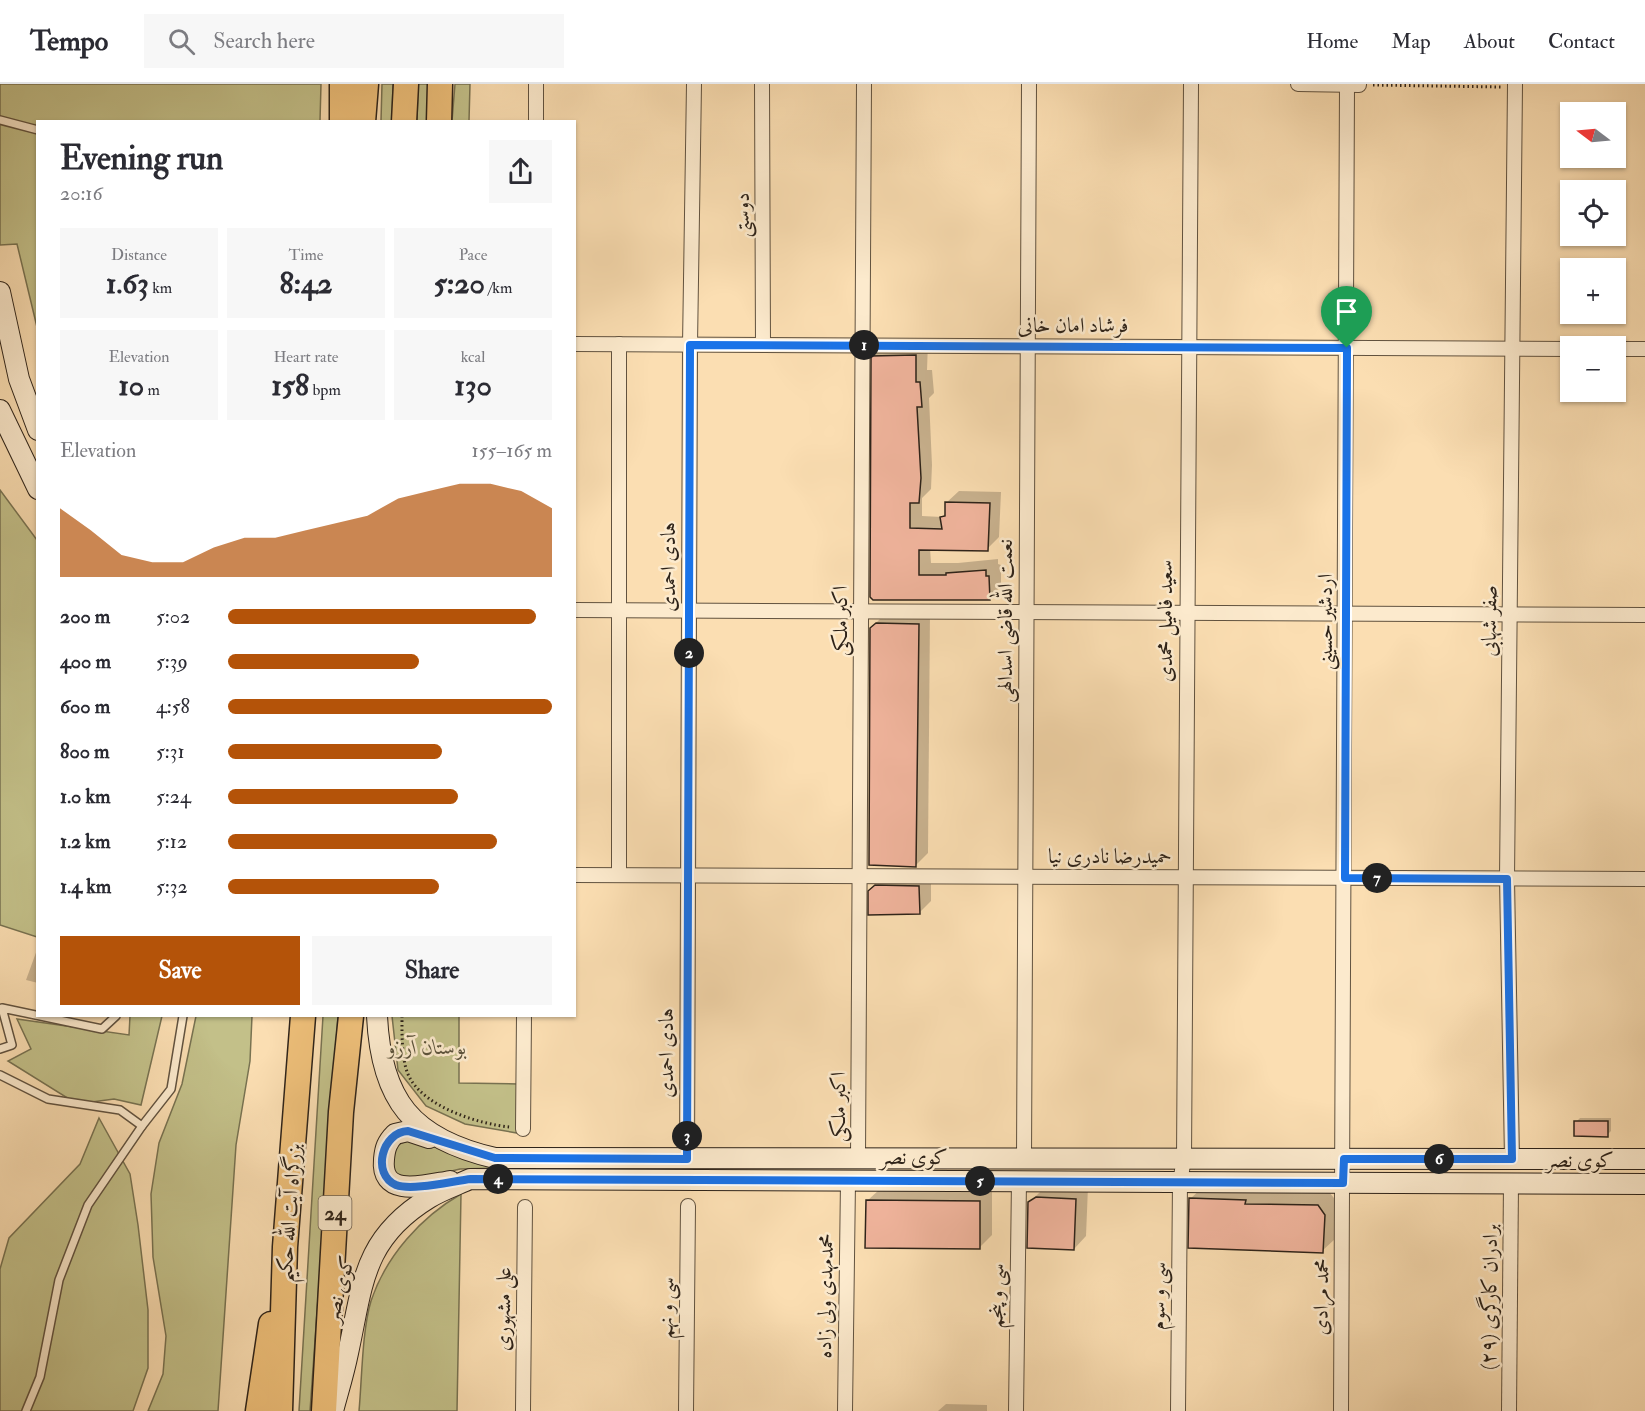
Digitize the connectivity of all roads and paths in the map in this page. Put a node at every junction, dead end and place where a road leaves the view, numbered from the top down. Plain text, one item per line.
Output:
1 (342, 84) edge
2 (366, 84) edge
3 (406, 84) edge
4 (440, 84) edge
5 (537, 84) edge
6 (694, 84) edge
7 (762, 84) edge
8 (864, 84) edge
9 (1029, 84) edge
10 (1191, 84) edge
11 (1298, 84) edge
12 (1353, 85) edge
13 (1515, 85) edge
14 (0, 120) edge
15 (342, 120) edge
16 (363, 120) edge
17 (404, 120) edge
18 (439, 120) edge
19 (536, 120) edge
20 (36, 129) edge
21 (0, 292) edge
22 (3, 325) edge
23 (576, 344) edge
24 (619, 344) junction
25 (690, 345) junction
26 (763, 345) junction
27 (863, 345) junction
28 (1028, 346) junction
29 (1187, 347) junction
30 (1347, 348) junction
31 (1512, 348) junction
32 (1560, 349) edge
33 (1626, 349) edge
34 (1645, 349) edge
35 (0, 410) edge
36 (36, 425) edge
37 (36, 485) edge
38 (576, 610) edge
39 (619, 611) junction
40 (689, 611) junction
41 (861, 612) junction
42 (1026, 612) junction
43 (1186, 613) junction
44 (1346, 614) junction
45 (1510, 615) junction
46 (1645, 615) edge
47 (576, 875) edge
48 (619, 875) junction
49 (688, 876) junction
50 (860, 876) junction
51 (1025, 877) junction
52 (1185, 877) junction
53 (1345, 878) junction
54 (1507, 879) junction
55 (1645, 879) edge
56 (36, 1015) edge
57 (45, 1017) edge
58 (115, 1017) edge
59 (183, 1017) edge
60 (303, 1017) edge
61 (351, 1017) edge
62 (376, 1017) edge
63 (402, 1017) edge
64 (524, 1017) edge
65 (0, 1048) edge
66 (0, 1075) edge
67 (142, 1126) junction
68 (523, 1129) joint
69 (457, 1148) junction
70 (687, 1159) junction
71 (858, 1159) junction
72 (1024, 1159) junction
73 (1184, 1159) junction
74 (1344, 1159) junction
75 (1512, 1159) junction
76 (1645, 1159) edge
77 (471, 1179) junction
78 (848, 1181) junction
79 (1019, 1181) junction
80 (1180, 1182) junction
81 (1343, 1183) junction
82 (1511, 1184) junction
83 (1645, 1184) edge
84 (688, 1206) dead end
85 (525, 1207) dead end
86 (285, 1247) junction
87 (26, 1411) edge
88 (258, 1411) edge
89 (280, 1411) edge
90 (324, 1411) edge
91 (333, 1411) edge
92 (523, 1411) edge
93 (686, 1411) edge
94 (845, 1411) edge
95 (1016, 1411) edge
96 (1178, 1411) edge
97 (1341, 1411) edge
98 (1509, 1411) edge

1 - 15 highway
2 - 16 highway
3 - 17 highway
4 - 18 highway
5 - 19 street
6 - 25 street, هادی احمدی
7 - 26 street, دوستی
8 - 27 street, اکبر ملکی
9 - 28 street, نعمت الله قاضی اسدالهی
10 - 29 street, سعید فامیل محمدی
11 - 12 street
12 - 13 path
12 - 30 street, اردشیر حسینی
13 - 31 street, صفر شهابی
14 - 20 lane
21 - 22 main road
22 - 36 main road
23 - 24 street, فرشاد امان خانی
24 - 25 street, فرشاد امان خانی
24 - 39 street
25 - 26 street, فرشاد امان خانی
25 - 40 street, هادی احمدی
26 - 27 street, فرشاد امان خانی
27 - 28 street, فرشاد امان خانی
27 - 41 street, اکبر ملکی
28 - 29 street, فرشاد امان خانی
28 - 42 street, نعمت الله قاضی اسدالهی
29 - 30 street, فرشاد امان خانی
29 - 43 street, سعید فامیل محمدی
30 - 31 street, فرشاد امان خانی
30 - 44 street, اردشیر حسینی
31 - 32 street, فرشاد امان خانی
31 - 45 street, صفر شهابی
33 - 34 street
35 - 37 main road
38 - 39 street
39 - 40 street
39 - 48 street
40 - 41 street
40 - 49 street, هادی احمدی
41 - 42 street
41 - 50 street, اکبر ملکی
42 - 43 street
42 - 51 street, نعمت الله قاضی اسدالهی
43 - 44 street
43 - 52 street, سعید فامیل محمدی
44 - 45 street
44 - 53 street, اردشیر حسینی
45 - 46 street
45 - 54 street, صفر شهابی
47 - 48 street, حمیدرضا نادری نیا
48 - 49 street, حمیدرضا نادری نیا
49 - 50 street, حمیدرضا نادری نیا
49 - 70 street, هادی احمدی
50 - 51 street, حمیدرضا نادری نیا
50 - 71 street, اکبر ملکی
51 - 52 street, حمیدرضا نادری نیا
51 - 72 street, نعمت الله قاضی اسدالهی
52 - 53 street, حمیدرضا نادری نیا
52 - 73 street, سعید فامیل محمدی
53 - 54 street, حمیدرضا نادری نیا
53 - 74 street, اردشیر حسینی
54 - 55 street, حمیدرضا نادری نیا
54 - 75 street, صفر شهابی
56 - 65 lane
57 - 58 lane
59 - 67 lane
60 - 86 highway, بزرگراه آیت الله حکیم / 24
61 - 90 highway, 24
62 - 69 main road, کوی نصر
63 - 68 path
64 - 68 street
66 - 67 lane
67 - 87 lane
69 - 70 main road, کوی نصر
69 - 77 main road
70 - 71 main road, کوی نصر
71 - 72 main road, کوی نصر
72 - 73 main road, کوی نصر
73 - 74 main road, کوی نصر
73 - 80 street, سی و سوم
74 - 75 main road, کوی نصر
74 - 81 street, محمد مرادی
75 - 76 main road, کوی نصر
77 - 78 main road, کوی نصر
77 - 91 main road, کوی نصر
78 - 79 main road, کوی نصر
78 - 94 street, محمدمهدی ولی زاده
79 - 80 main road, کوی نصر
79 - 95 street, سی و پنجم
80 - 81 main road, کوی نصر
80 - 96 street, سی و سوم
81 - 82 main road, کوی نصر
81 - 97 street, محمد مرادی
82 - 83 main road, کوی نصر
82 - 98 street, برادران کارگری (۲۹)
84 - 93 street, سی و نهم
85 - 92 street, علی مشهوری
86 - 88 highway
86 - 89 highway, بزرگراه آیت الله حکیم / 24

